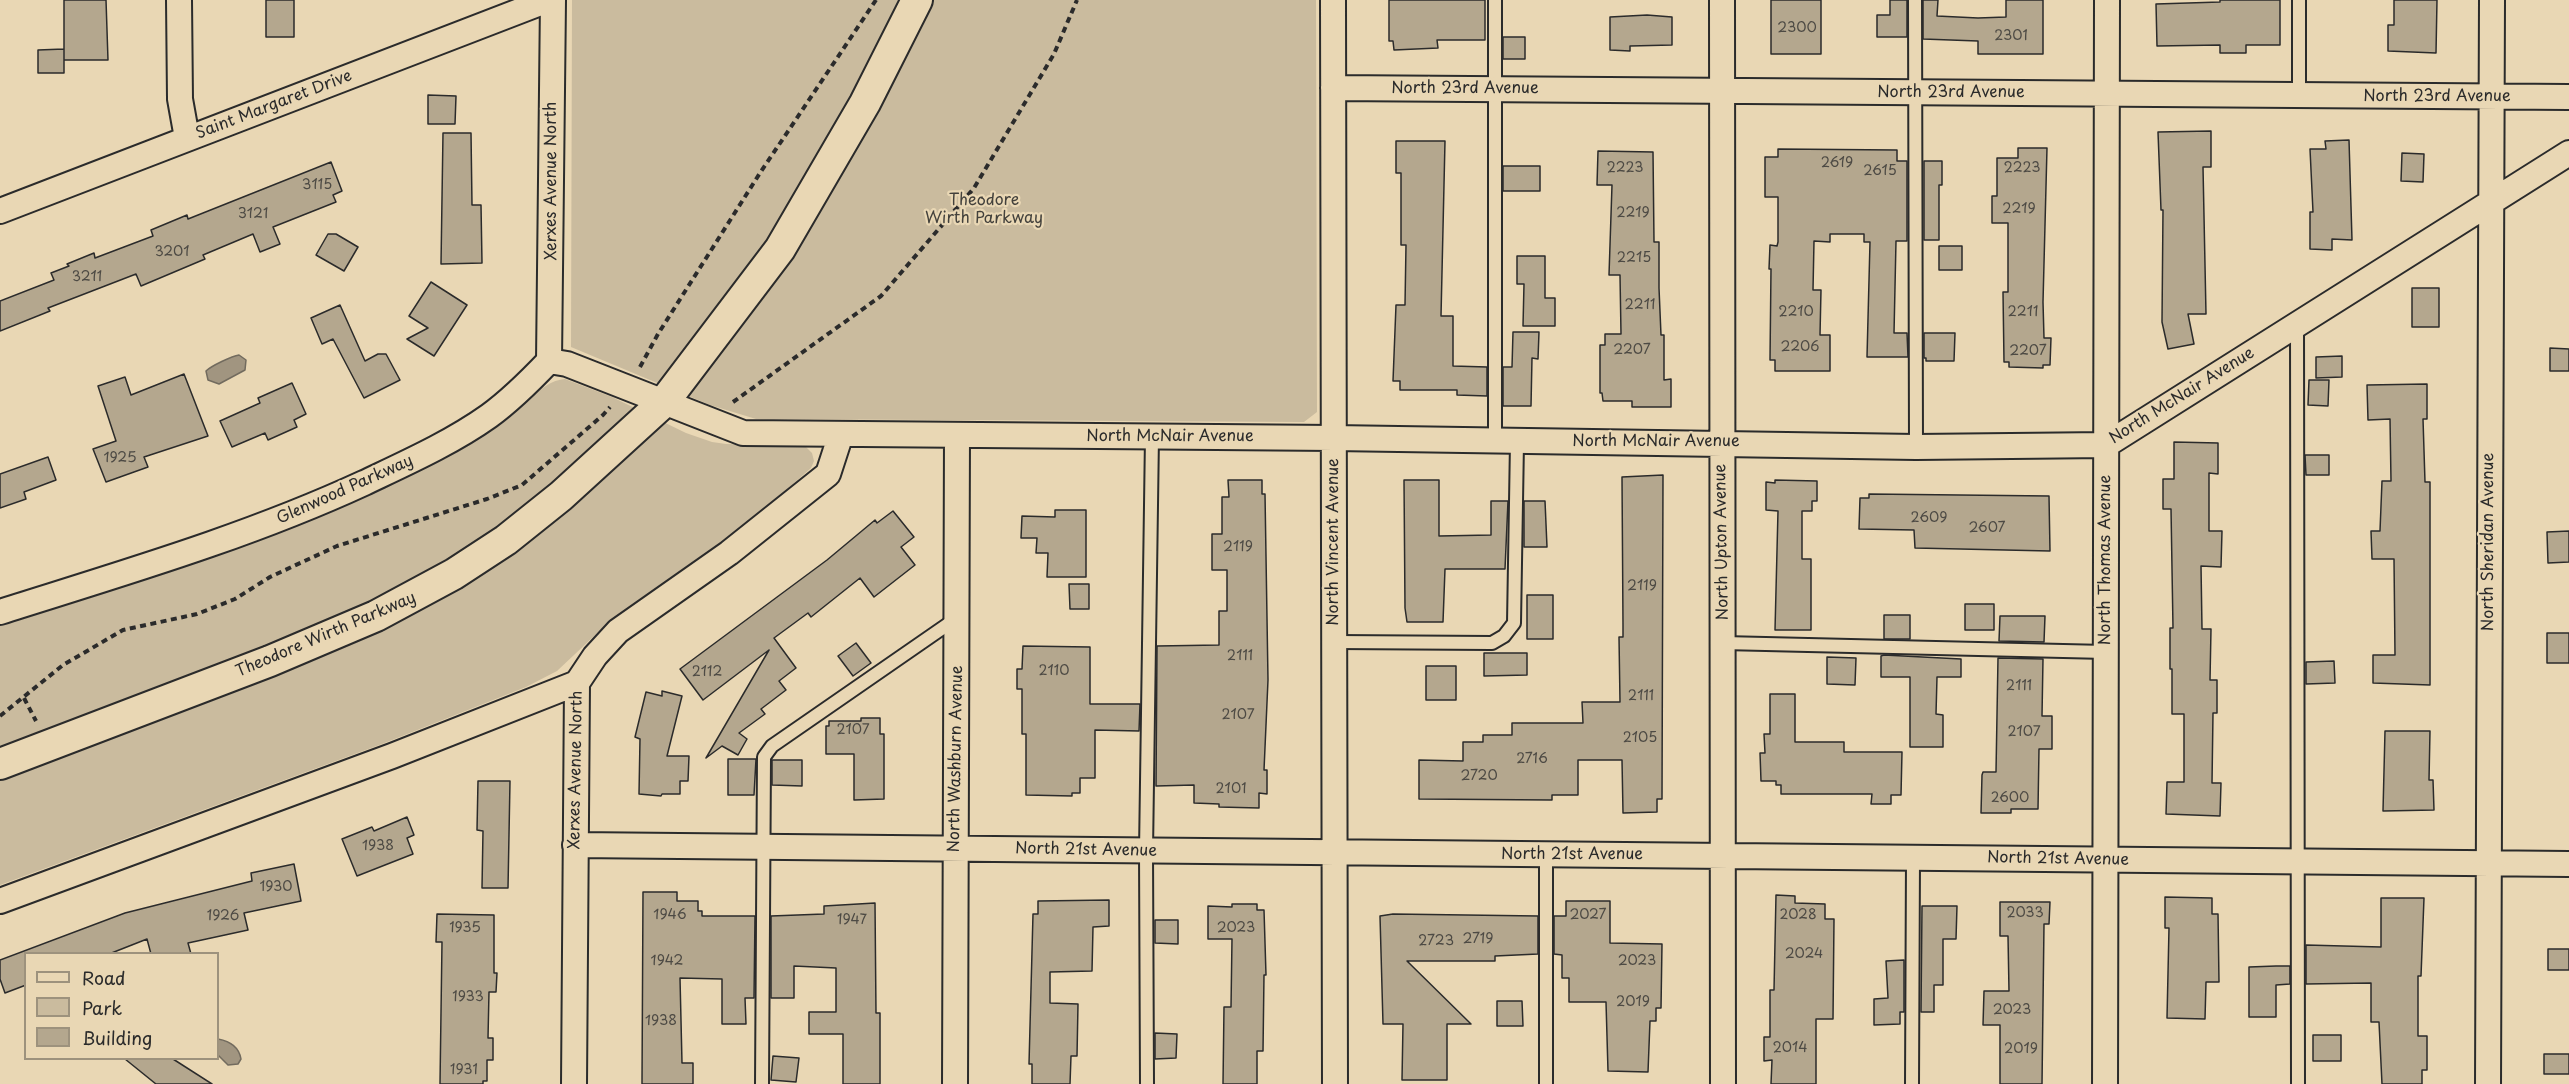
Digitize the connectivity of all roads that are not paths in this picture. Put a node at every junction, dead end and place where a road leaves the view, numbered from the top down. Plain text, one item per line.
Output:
1 (178, 0) edge
2 (549, 0) edge
3 (553, 0) edge
4 (917, 0) edge
5 (1333, 0) edge
6 (1495, 0) edge
7 (1722, 0) edge
8 (1914, 0) edge
9 (2107, 0) edge
10 (2299, 0) edge
11 (2492, 0) edge
12 (1333, 88) junction
13 (1495, 89) junction
14 (1722, 91) junction
15 (1914, 93) junction
16 (2106, 94) junction
17 (2299, 96) junction
18 (2491, 98) junction
19 (2569, 98) edge
20 (187, 138) junction
21 (2569, 153) edge
22 (2490, 203) junction
23 (0, 211) edge
24 (2297, 324) junction
25 (549, 361) junction
26 (664, 402) junction
27 (841, 434) junction
28 (957, 435) junction
29 (1152, 436) junction
30 (1334, 438) junction
31 (1506, 441) junction
32 (1721, 442) junction
33 (2106, 445) junction
34 (1916, 447) junction
35 (0, 612) edge
36 (958, 618) junction
37 (1335, 642) junction
38 (1723, 643) junction
39 (2106, 652) junction
40 (577, 683) junction
41 (0, 764) edge
42 (575, 845) junction
43 (763, 847) junction
44 (955, 849) junction
45 (1146, 851) junction
46 (1334, 852) junction
47 (1546, 854) junction
48 (1724, 856) junction
49 (1912, 858) junction
50 (2104, 860) junction
51 (2297, 862) junction
52 (2488, 863) junction
53 (2569, 864) edge
54 (0, 901) edge
55 (574, 1084) edge
56 (762, 1084) edge
57 (954, 1084) edge
58 (1147, 1084) edge
59 (1335, 1084) edge
60 (1546, 1084) edge
61 (1723, 1084) edge
62 (1912, 1084) edge
63 (2105, 1084) edge
64 (2298, 1084) edge
65 (2488, 1084) edge

1 - 20 street
2 - 20 street, Saint Margaret Drive
3 - 25 street, Xerxes Avenue North
4 - 26 street, Theodore Wirth Parkway
5 - 12 street, North Vincent Avenue
6 - 13 lane
7 - 14 street, North Upton Avenue
8 - 15 lane
9 - 16 street, North Thomas Avenue
10 - 17 lane
11 - 18 street, North Sheridan Avenue
12 - 13 street, North 23rd Avenue
12 - 30 street, North Vincent Avenue
13 - 14 street, North 23rd Avenue
13 - 31 lane
14 - 15 street, North 23rd Avenue
14 - 32 street, North Upton Avenue
15 - 16 street, North 23rd Avenue
15 - 34 lane
16 - 17 street, North 23rd Avenue
16 - 33 street, North Thomas Avenue
17 - 18 street, North 23rd Avenue
18 - 19 street, North 23rd Avenue
18 - 22 street, North Sheridan Avenue
20 - 23 street, Saint Margaret Drive
21 - 22 street, North McNair Avenue
22 - 24 street, North McNair Avenue
22 - 52 street, North Sheridan Avenue
24 - 33 street, North McNair Avenue
24 - 51 lane
25 - 26 street
25 - 35 street, Glenwood Parkway
26 - 27 street, North McNair Avenue
26 - 41 street, Theodore Wirth Parkway
27 - 28 street, North McNair Avenue
27 - 40 street, Xerxes Avenue North
28 - 29 street, North McNair Avenue
28 - 36 street, North Washburn Avenue
29 - 30 street, North McNair Avenue
29 - 45 lane
30 - 31 street, North McNair Avenue
30 - 37 street, North Vincent Avenue
31 - 32 street, North McNair Avenue
31 - 37 lane
32 - 34 street, North McNair Avenue
32 - 38 street, North Upton Avenue
33 - 34 street, North McNair Avenue
33 - 39 street, North Thomas Avenue
36 - 43 lane
36 - 44 street, North Washburn Avenue
37 - 46 street, North Vincent Avenue
38 - 39 lane
38 - 48 street, North Upton Avenue
39 - 50 street, North Thomas Avenue
40 - 42 street, Xerxes Avenue North
40 - 54 street
42 - 43 street, North 21st Avenue
42 - 55 street, Xerxes Avenue North
43 - 44 street, North 21st Avenue
43 - 56 lane
44 - 45 street, North 21st Avenue
44 - 57 street, North Washburn Avenue
45 - 46 street, North 21st Avenue
45 - 58 lane
46 - 47 street, North 21st Avenue
46 - 59 street, North Vincent Avenue
47 - 48 street, North 21st Avenue
47 - 60 lane
48 - 49 street, North 21st Avenue
48 - 61 street, North Upton Avenue
49 - 50 street, North 21st Avenue
49 - 62 lane
50 - 51 street, North 21st Avenue
50 - 63 street, North Thomas Avenue
51 - 52 street, North 21st Avenue
51 - 64 lane
52 - 53 street, North 21st Avenue
52 - 65 street, North Sheridan Avenue

